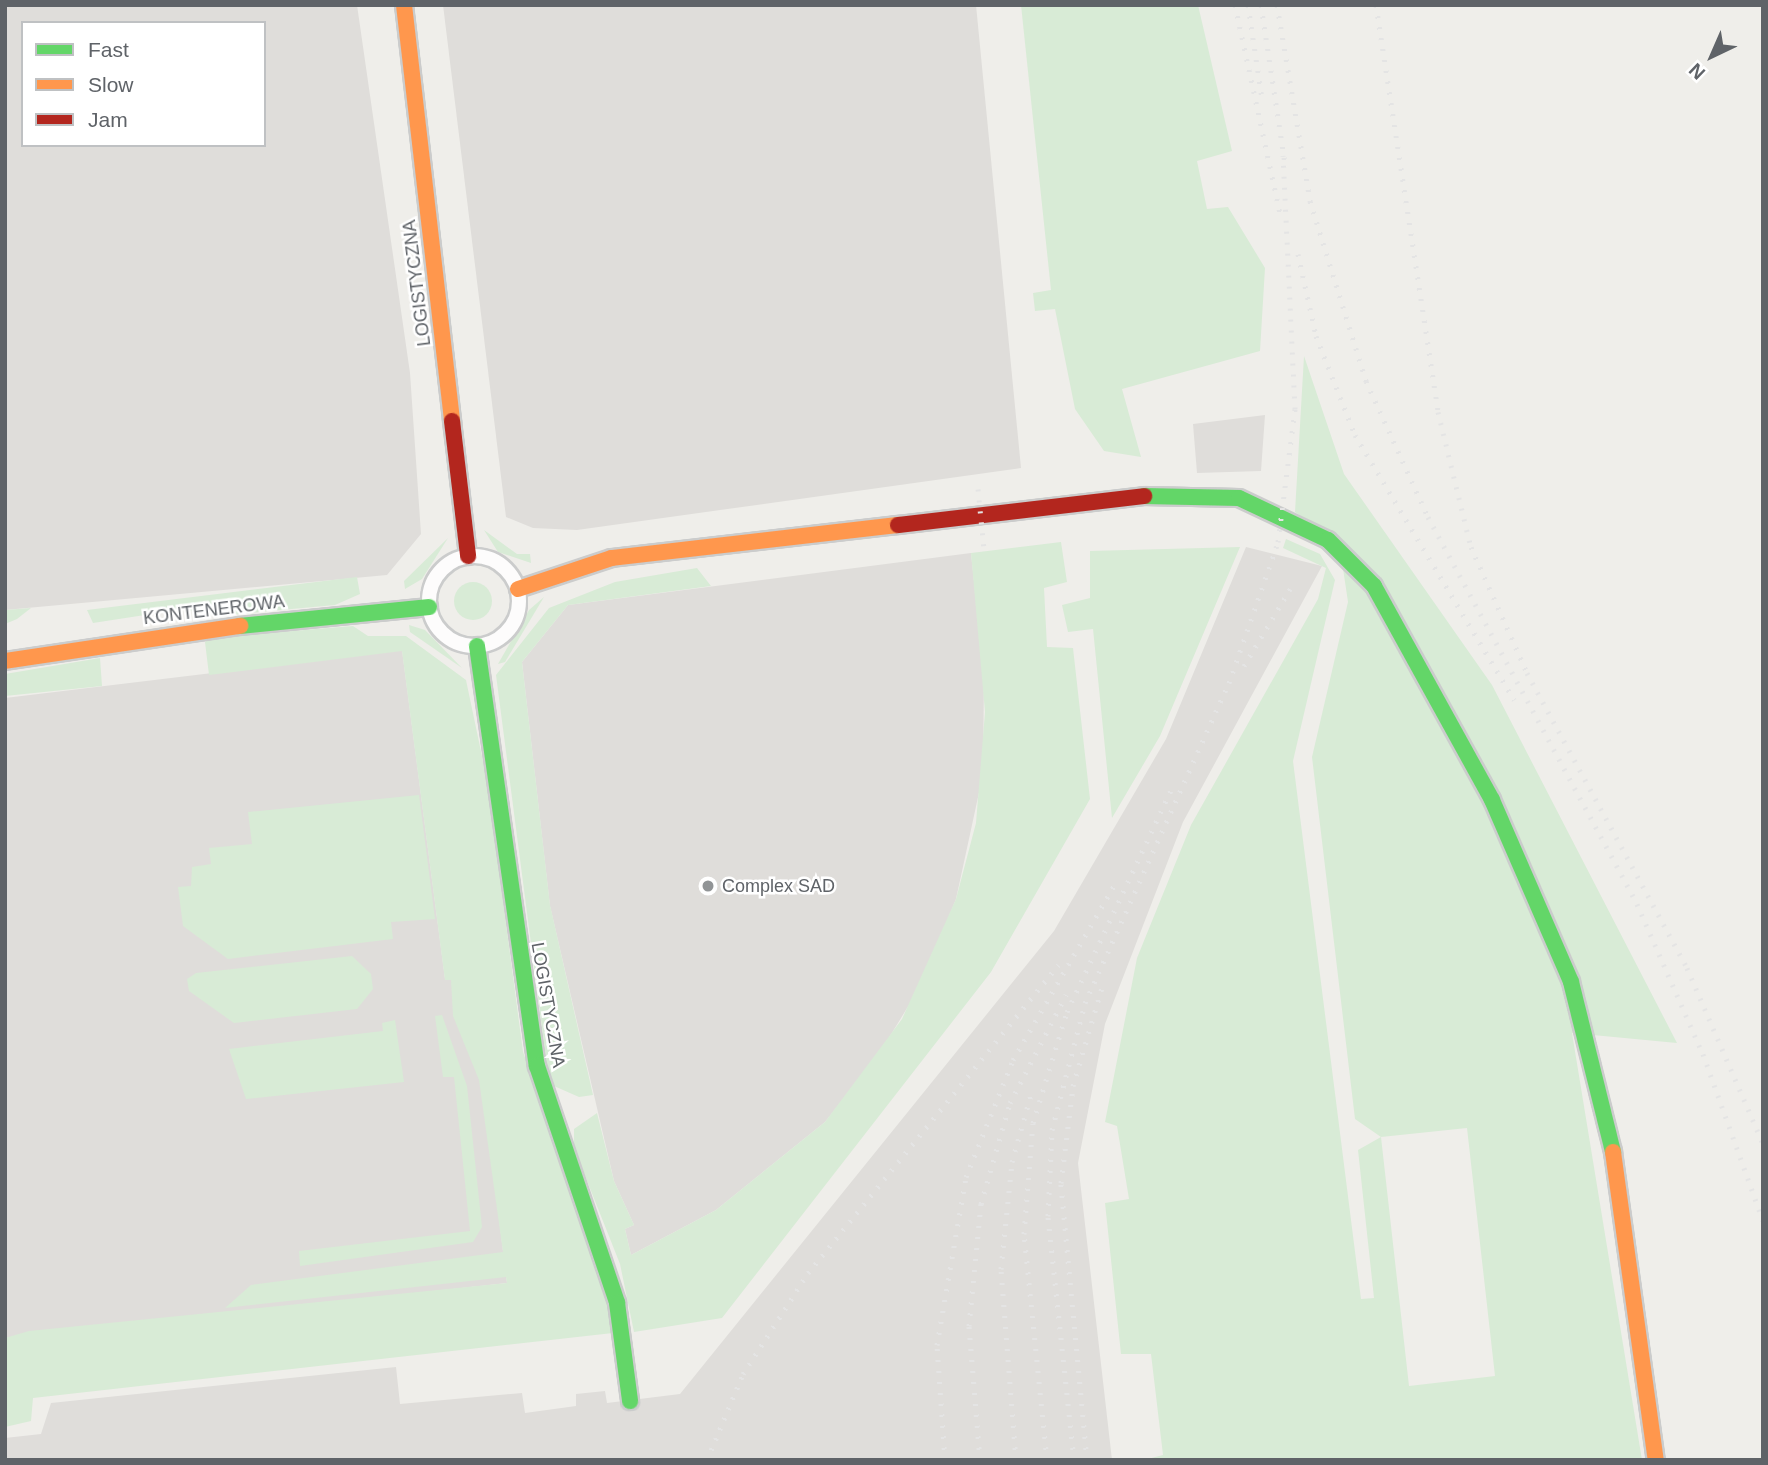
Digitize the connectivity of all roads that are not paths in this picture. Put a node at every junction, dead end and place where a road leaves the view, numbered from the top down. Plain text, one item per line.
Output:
1 (404, 5) edge
2 (468, 556) junction
3 (518, 589) junction
4 (429, 607) junction
5 (477, 646) junction
6 (5, 661) edge
7 (630, 1401) dead end
8 (1656, 1460) edge

1 - 2 street, LOGISTYCZNA
2 - 3 street
2 - 4 street
3 - 5 street
3 - 8 street
4 - 5 street
4 - 6 street, KONTENEROWA
5 - 7 street, LOGISTYCZNA

